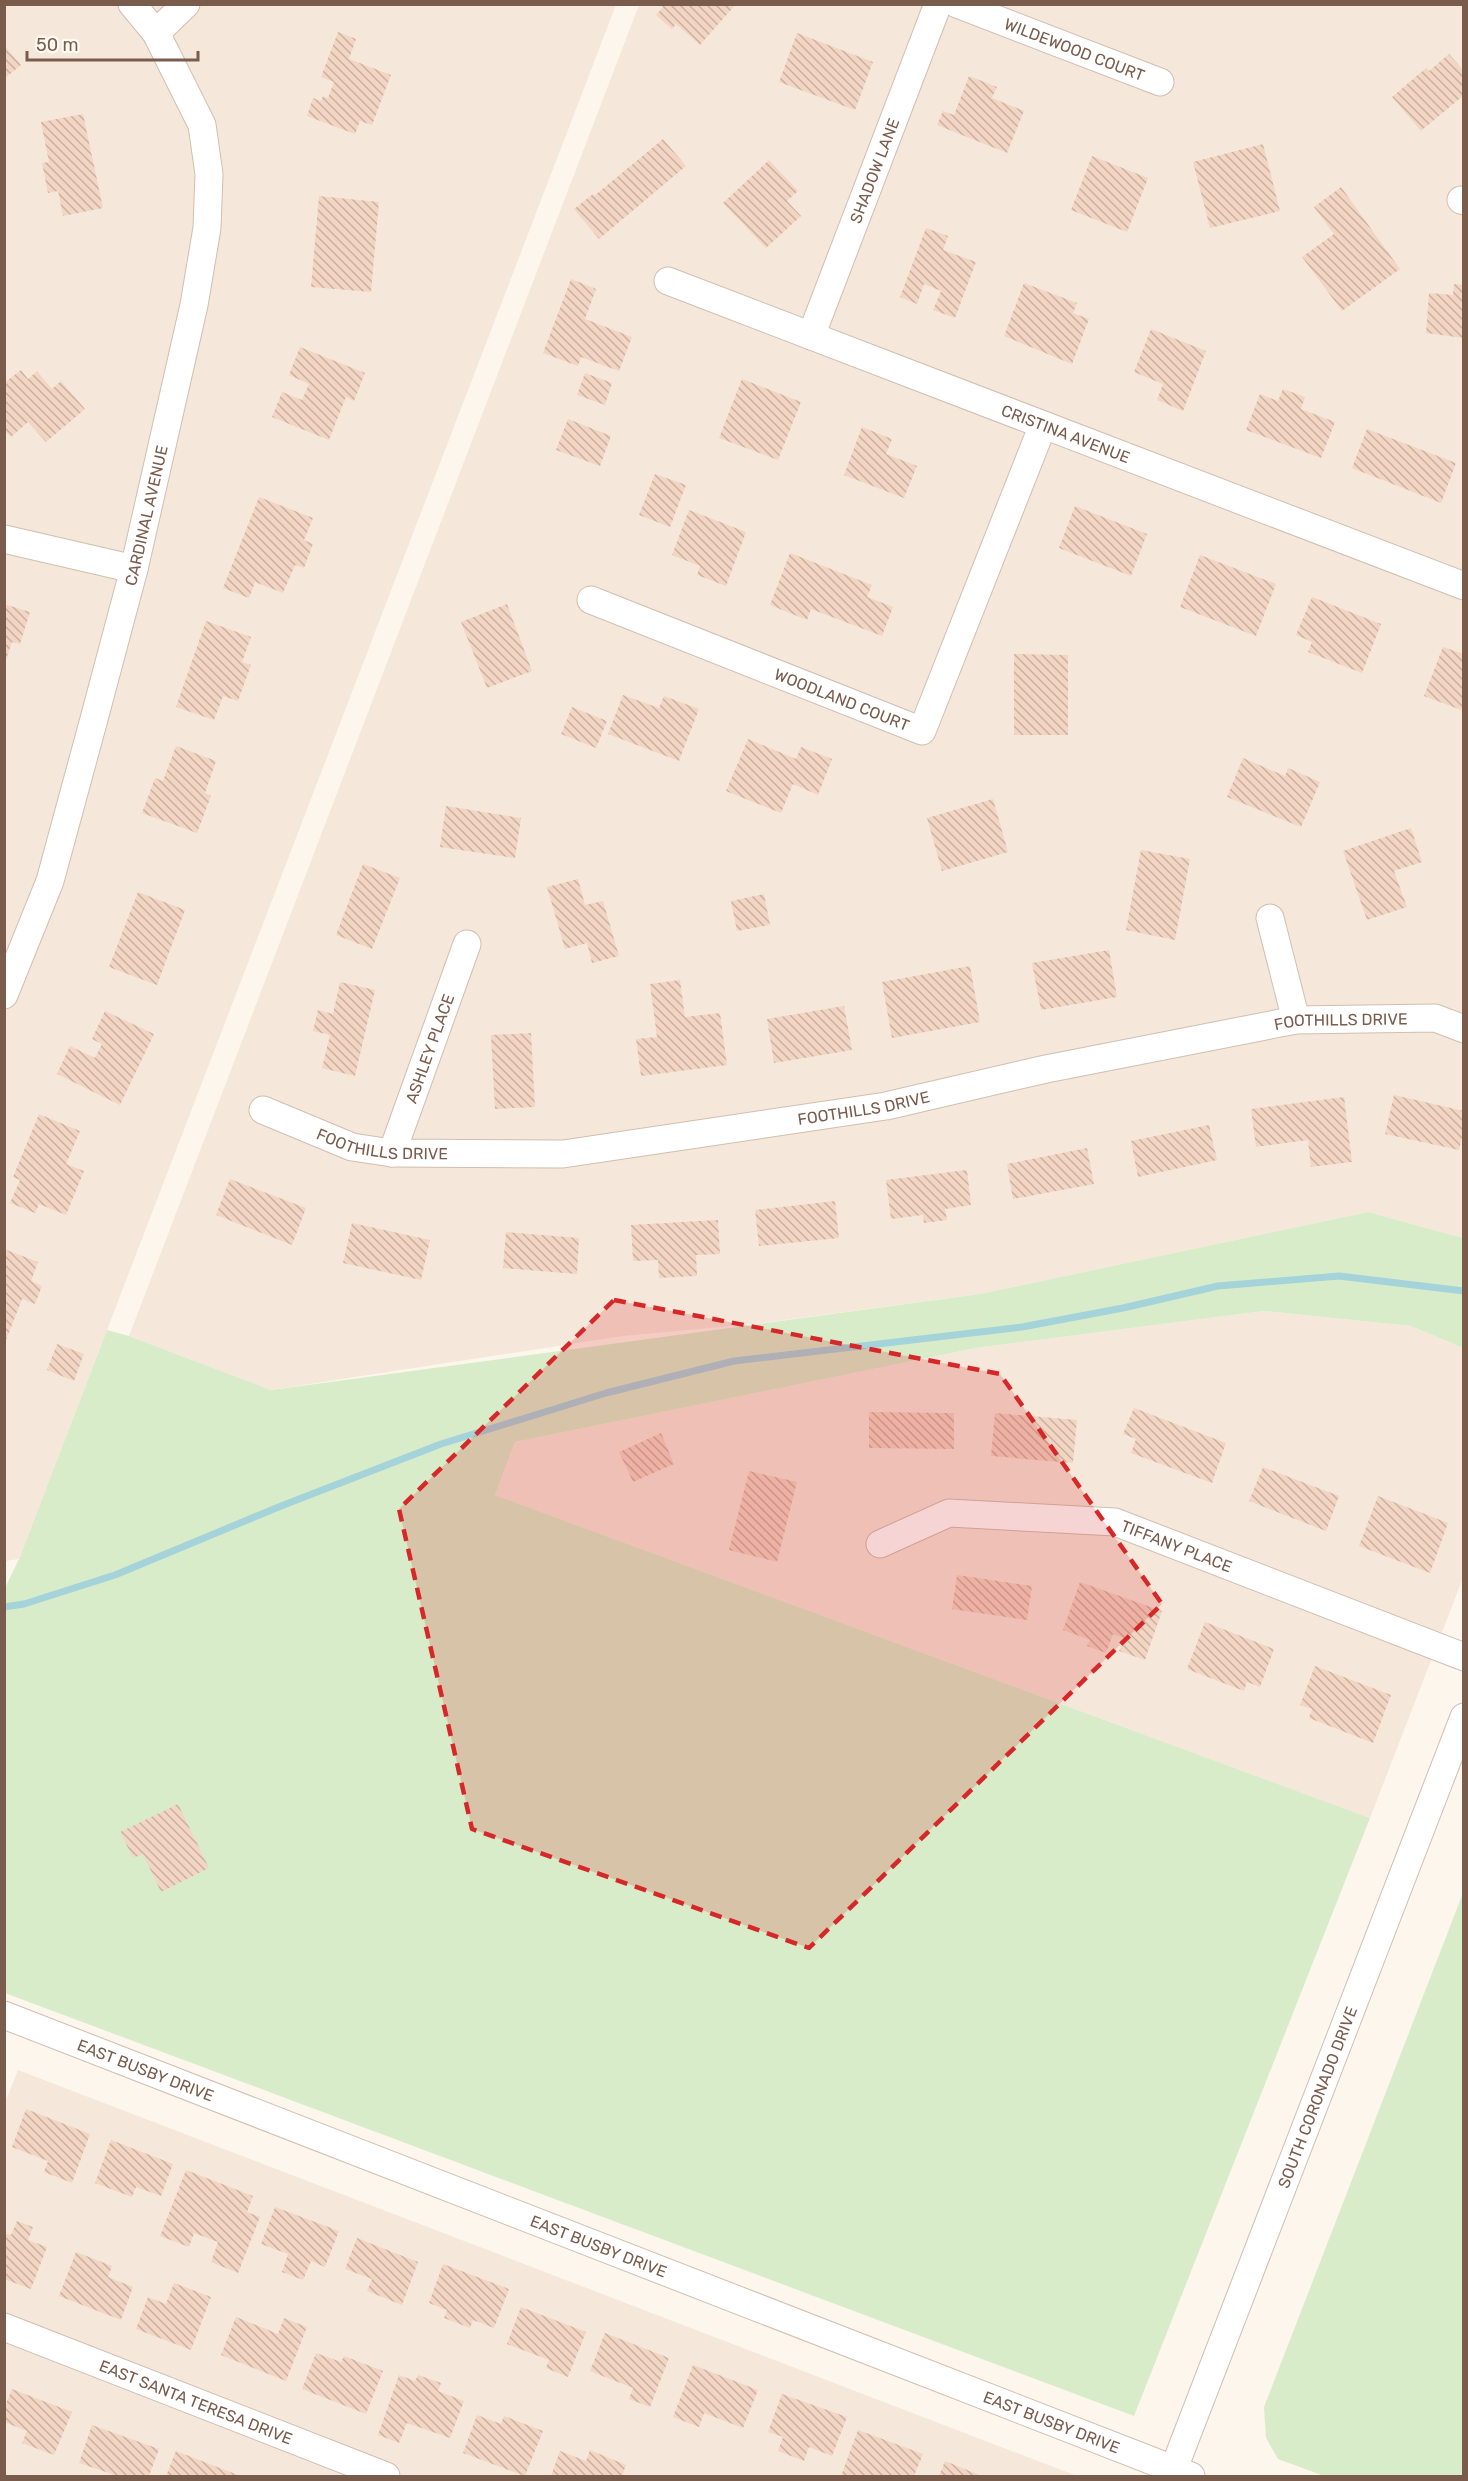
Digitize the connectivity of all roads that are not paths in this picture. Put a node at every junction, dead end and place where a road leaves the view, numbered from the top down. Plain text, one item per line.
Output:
1 (132, 4) edge
2 (186, 4) edge
3 (938, 4) edge
4 (957, 4) edge
5 (156, 33) junction
6 (1160, 82) dead end
7 (668, 281) dead end
8 (811, 336) junction
9 (1043, 425) junction
10 (4, 539) edge
11 (134, 569) junction
12 (1464, 586) edge
13 (591, 600) dead end
14 (1270, 918) dead end
15 (467, 944) dead end
16 (4, 995) edge
17 (1296, 1020) junction
18 (1464, 1029) edge
19 (263, 1110) dead end
20 (392, 1153) junction
21 (880, 1544) dead end
22 (1464, 1657) edge
23 (1464, 1717) edge
24 (6, 2020) edge
25 (4, 2327) edge
26 (1178, 2474) edge
27 (386, 2476) edge

1 - 5 street, CARDINAL AVENUE
2 - 5 street
3 - 8 street, SHADOW LANE
4 - 6 street, WILDEWOOD COURT
5 - 11 street, CARDINAL AVENUE
7 - 8 street, CRISTINA AVENUE
8 - 9 street, CRISTINA AVENUE
9 - 12 street, CRISTINA AVENUE
9 - 13 street, WOODLAND COURT
10 - 11 street
11 - 16 street, CARDINAL AVENUE
14 - 17 street
15 - 20 street, ASHLEY PLACE
17 - 18 street, FOOTHILLS DRIVE
17 - 20 street, FOOTHILLS DRIVE
19 - 20 street, FOOTHILLS DRIVE
21 - 22 street, TIFFANY PLACE
23 - 26 street, SOUTH CORONADO DRIVE
24 - 26 street, EAST BUSBY DRIVE
25 - 27 street, EAST SANTA TERESA DRIVE

